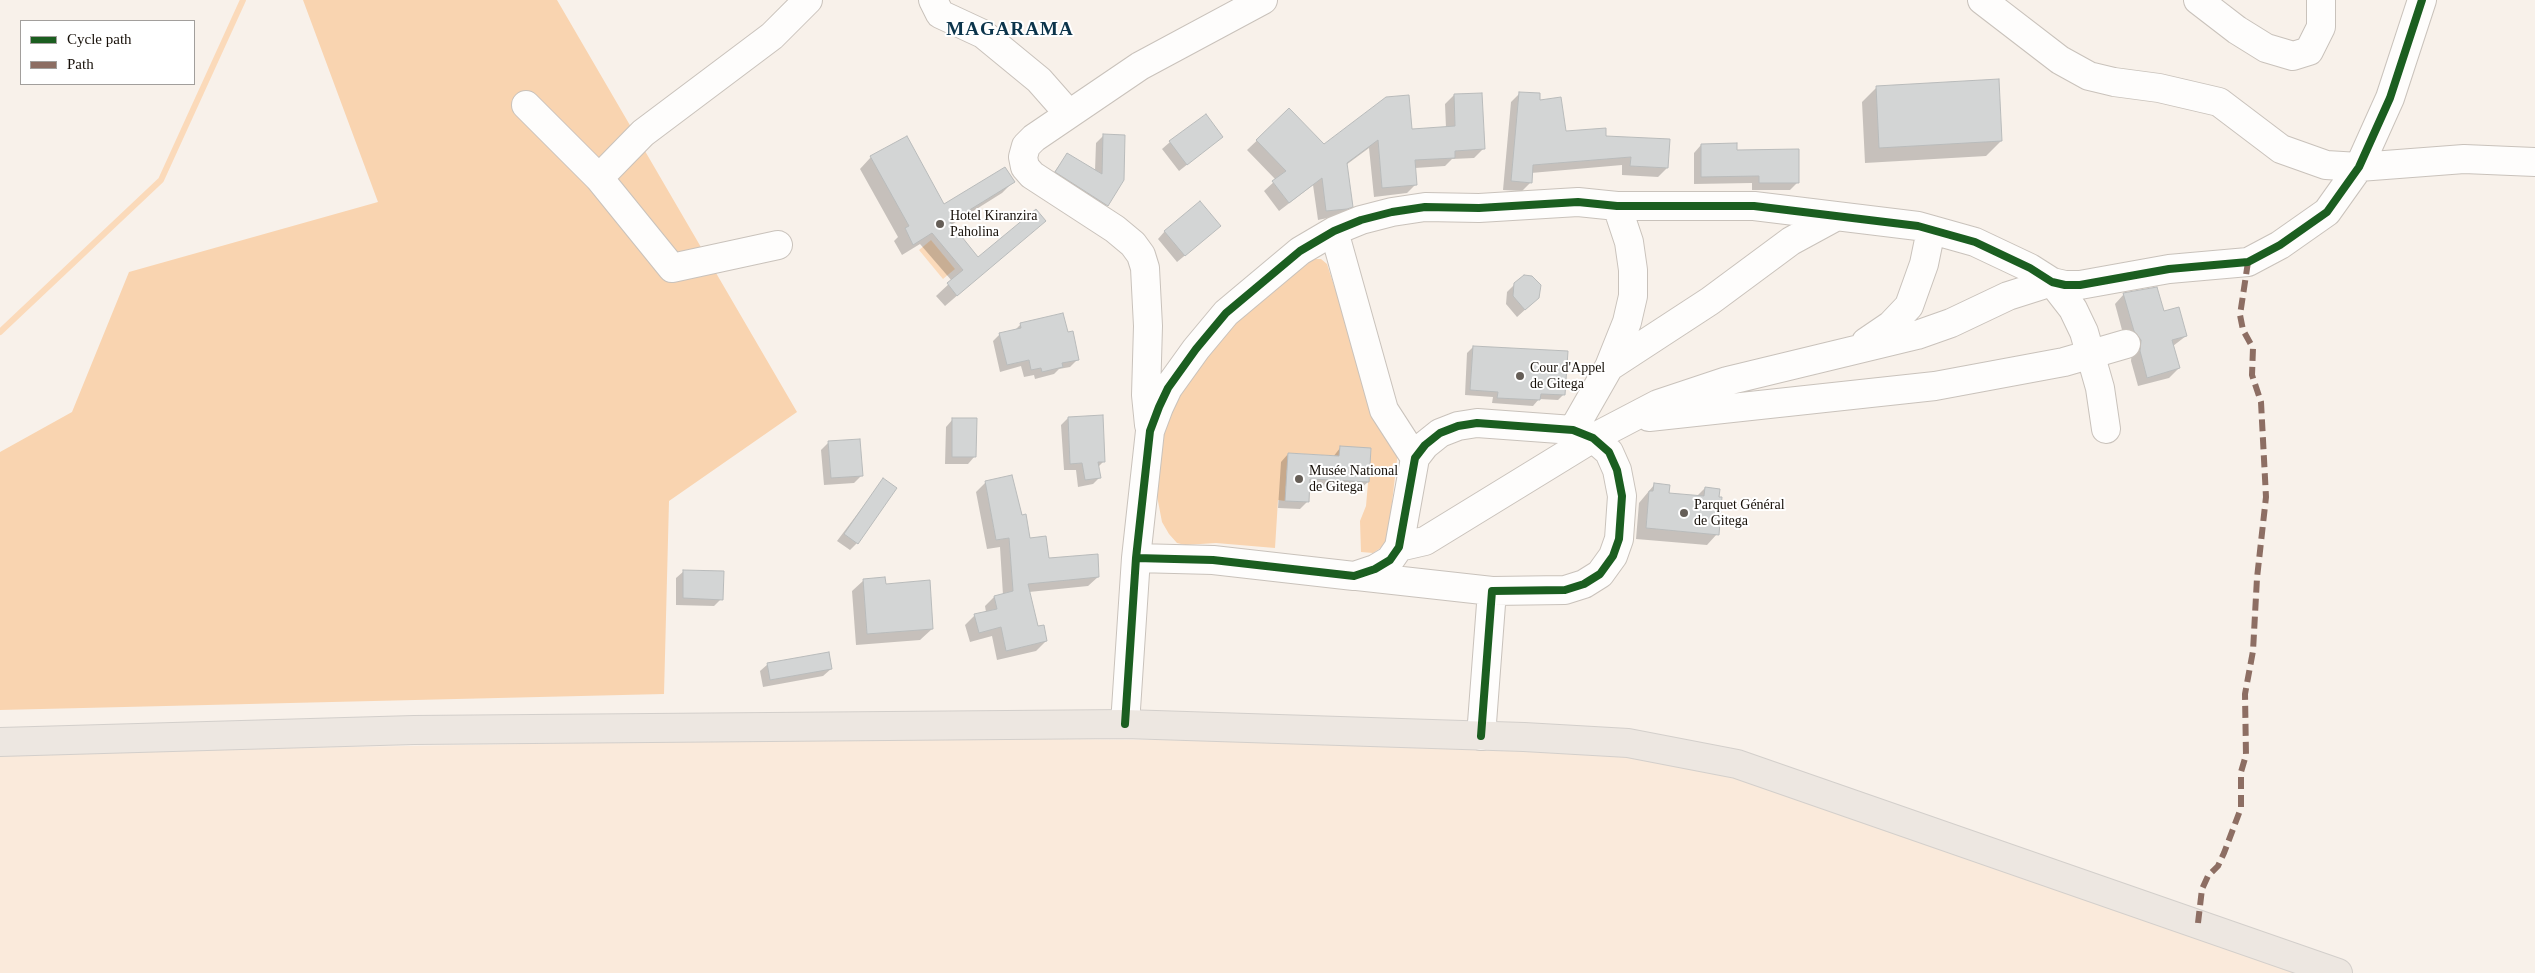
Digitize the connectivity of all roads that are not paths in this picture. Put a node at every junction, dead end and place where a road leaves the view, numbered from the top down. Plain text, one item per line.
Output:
1 (808, 0) edge
2 (933, 0) edge
3 (1262, 0) edge
4 (1982, 0) edge
5 (2198, 0) edge
6 (2321, 0) edge
7 (2422, 0) edge
8 (526, 106) dead end
9 (1069, 114) junction
10 (2535, 162) edge
11 (2359, 167) junction
12 (599, 178) junction
13 (1617, 206) junction
14 (1837, 216) junction
15 (1931, 230) junction
16 (1334, 231) junction
17 (778, 245) dead end
18 (2052, 282) junction
19 (2126, 344) dead end
20 (1850, 351) junction
21 (2092, 354) junction
22 (1610, 367) junction
23 (1627, 419) junction
24 (2106, 429) dead end
25 (1150, 431) junction
26 (1583, 434) junction
27 (1415, 458) junction
28 (1617, 470) junction
29 (1399, 547) junction
30 (1136, 558) junction
31 (1354, 576) junction
32 (1492, 590) junction
33 (1125, 724) junction
34 (1481, 736) junction
35 (0, 742) edge
36 (2338, 973) edge

1 - 12 street
2 - 9 street
3 - 9 street
4 - 11 street
5 - 6 street
7 - 11 street
8 - 12 street
9 - 25 street
10 - 11 street
11 - 18 street
12 - 17 street
13 - 14 street
13 - 16 street
13 - 22 street
14 - 15 street
14 - 22 street
15 - 18 street
15 - 20 street
16 - 25 street
16 - 27 street
18 - 20 street
18 - 21 street
19 - 21 street
20 - 23 street
21 - 23 street
21 - 24 street
22 - 26 street
23 - 26 street
23 - 28 street
25 - 30 street
26 - 27 street
26 - 28 street
26 - 29 street
27 - 29 street
28 - 32 street
29 - 31 street
30 - 31 street
30 - 33 street
31 - 32 street
32 - 34 street
33 - 34 main road
33 - 35 main road
34 - 36 main road

